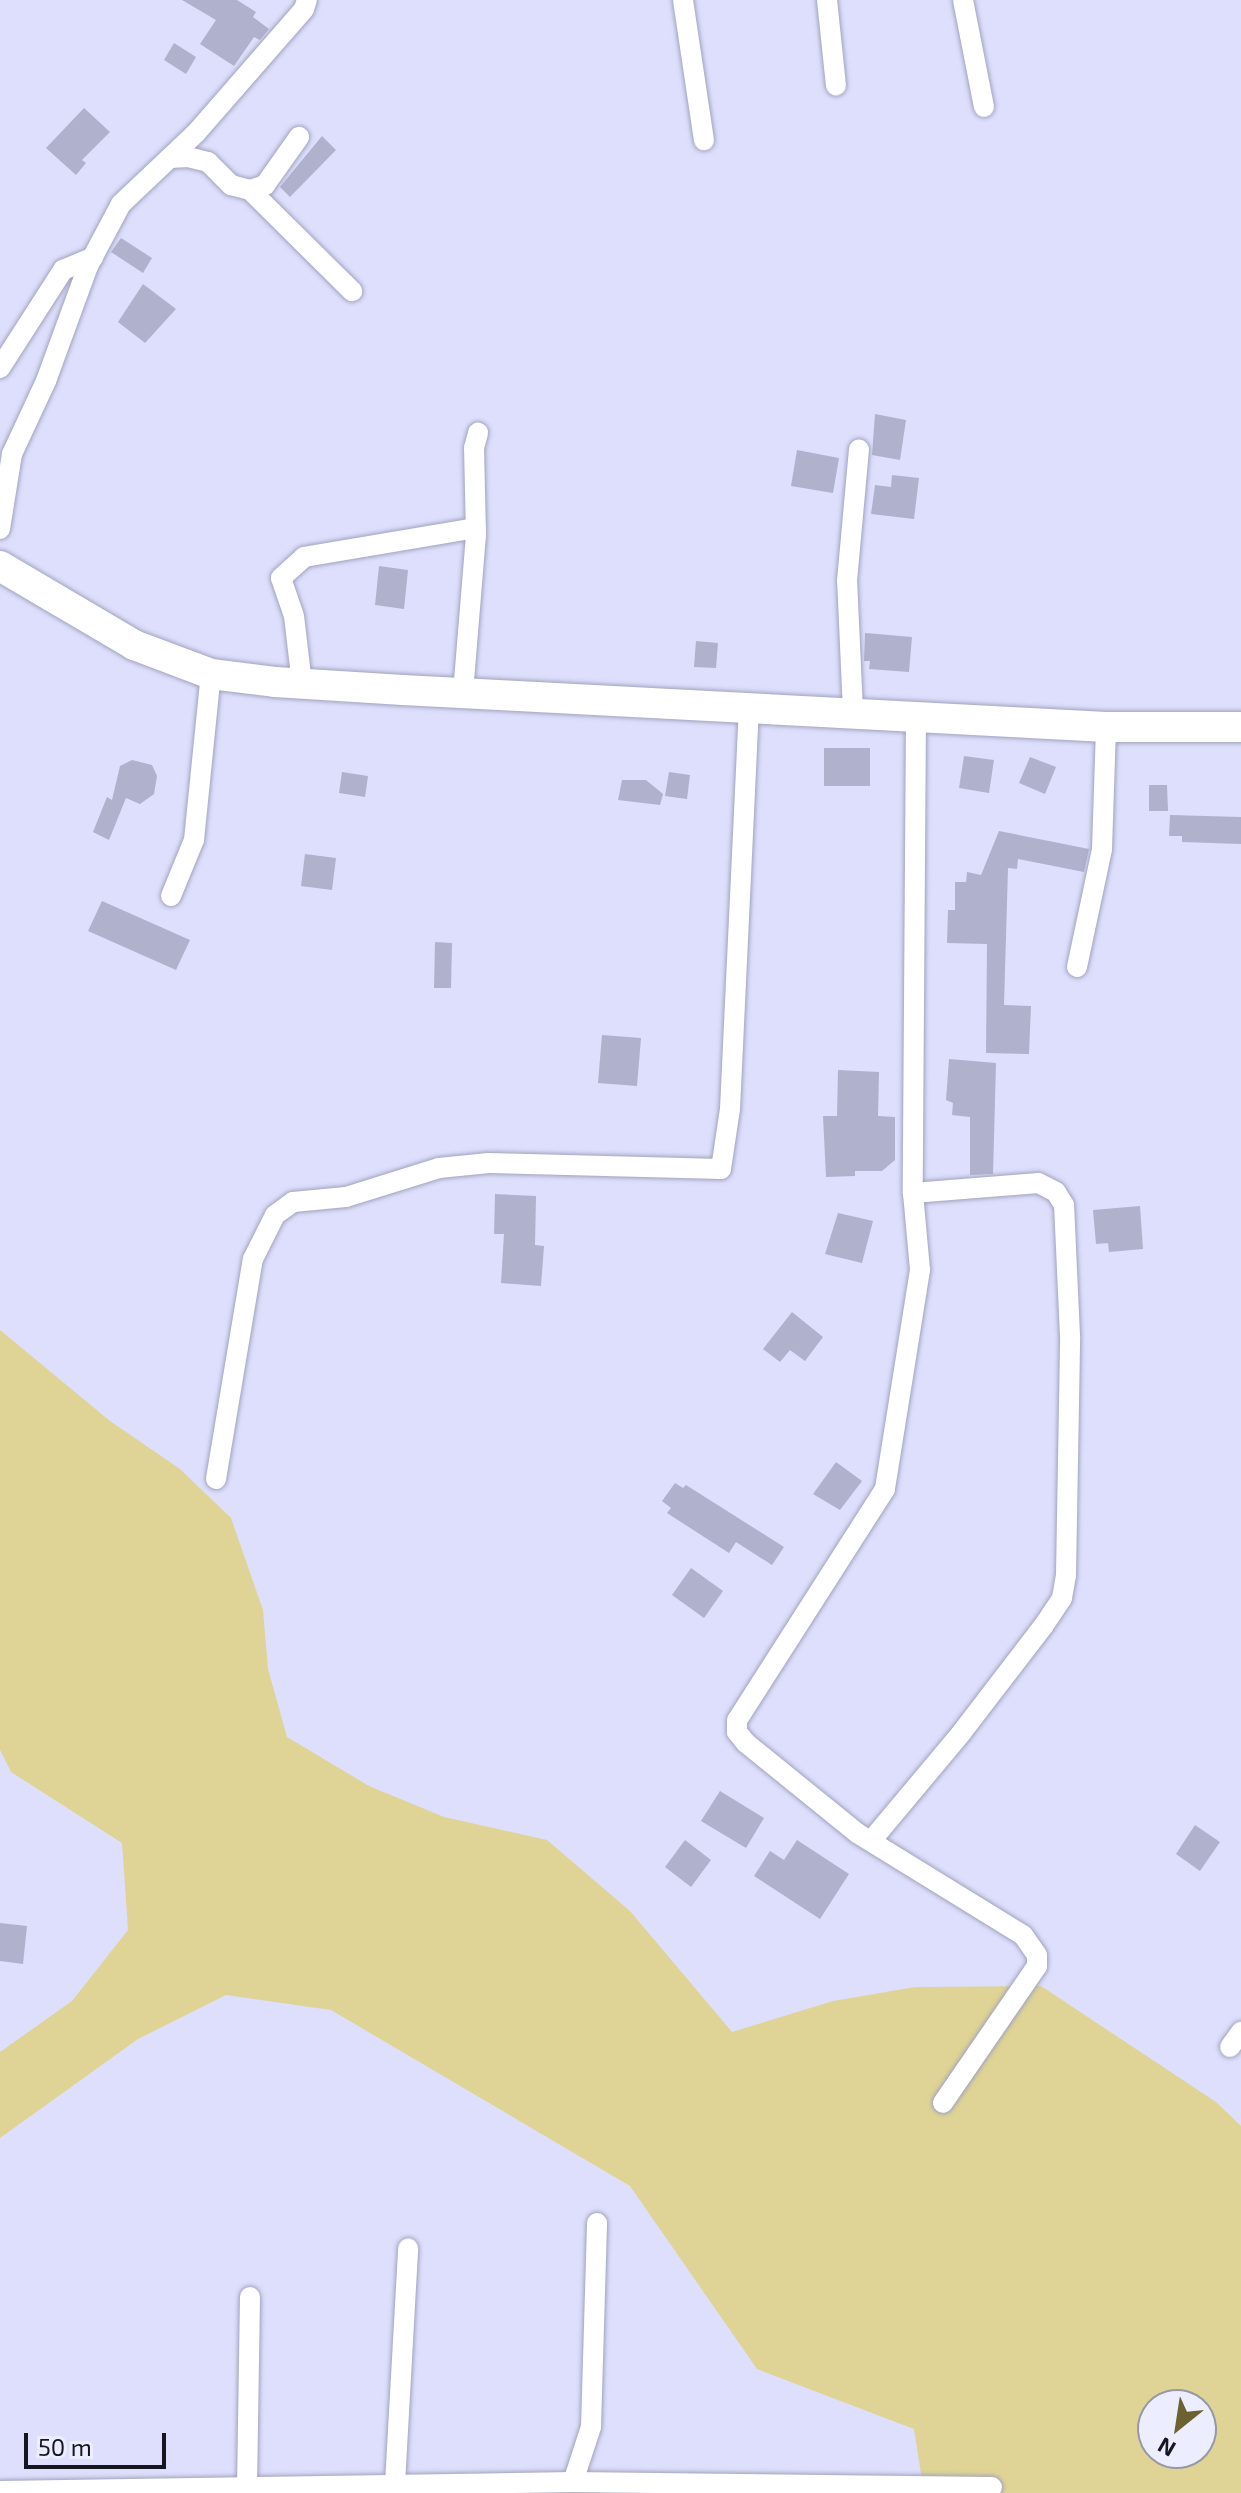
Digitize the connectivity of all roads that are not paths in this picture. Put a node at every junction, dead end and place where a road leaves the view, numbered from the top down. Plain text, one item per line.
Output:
1 (307, 0) edge
2 (683, 0) edge
3 (827, 0) edge
4 (963, 0) edge
5 (836, 86) dead end
6 (984, 107) dead end
7 (299, 137) dead end
8 (704, 140) dead end
9 (170, 158) junction
10 (250, 190) junction
11 (93, 257) junction
12 (352, 291) dead end
13 (0, 368) edge
14 (478, 433) dead end
15 (859, 450) dead end
16 (476, 528) junction
17 (0, 529) edge
18 (0, 566) edge
19 (211, 674) junction
20 (302, 684) junction
21 (463, 693) junction
22 (749, 706) junction
23 (853, 711) junction
24 (916, 715) junction
25 (1106, 727) junction
26 (1241, 727) edge
27 (171, 896) dead end
28 (1077, 967) dead end
29 (913, 1193) junction
30 (216, 1479) dead end
31 (871, 1841) junction
32 (943, 2103) dead end
33 (597, 2223) dead end
34 (408, 2248) dead end
35 (250, 2297) dead end
36 (573, 2482) junction
37 (395, 2484) junction
38 (247, 2487) junction
39 (992, 2487) dead end
40 (448, 2488) edge
41 (775, 2489) edge
42 (283, 2490) edge
43 (0, 2491) edge

1 - 9 street
2 - 8 street
3 - 5 street
4 - 6 street
7 - 10 street
9 - 10 street
9 - 11 street
10 - 12 street
11 - 13 street
11 - 17 street
14 - 16 street
15 - 23 street
16 - 20 street
16 - 21 street
18 - 19 street
19 - 20 street
19 - 27 street
20 - 21 street
21 - 22 street
22 - 23 street
22 - 30 street
23 - 24 street
24 - 25 street
24 - 29 street
25 - 26 street
25 - 28 street
29 - 31 street
29 - 31 street
31 - 32 street
33 - 36 street
34 - 37 street
35 - 38 street
36 - 40 street
36 - 41 street
37 - 40 street
37 - 42 street
38 - 42 street
38 - 43 street
39 - 41 street

